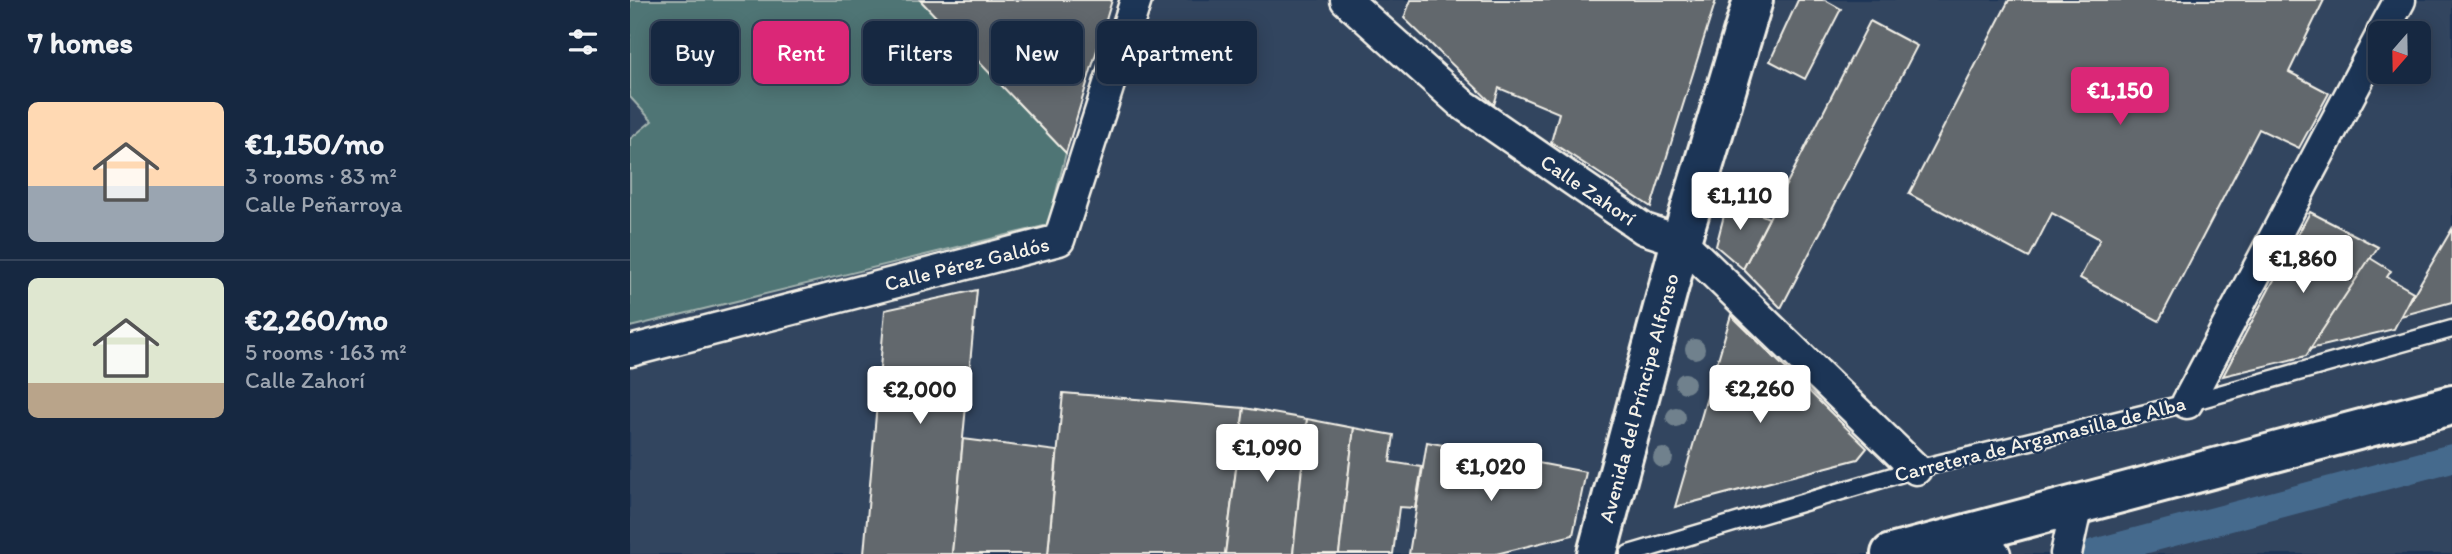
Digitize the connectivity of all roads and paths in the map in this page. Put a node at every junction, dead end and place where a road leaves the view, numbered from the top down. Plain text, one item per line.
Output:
1 (1136, 0) edge
2 (1346, 0) edge
3 (1753, 0) edge
4 (2400, 0) edge
5 (2389, 21) edge
6 (2368, 61) edge
7 (1681, 240) junction
8 (2452, 329) edge
9 (630, 351) edge
10 (2187, 402) junction
11 (2452, 405) edge
12 (1916, 469) junction
13 (2077, 504) junction
14 (1957, 536) junction
15 (1597, 554) edge
16 (1629, 554) edge
17 (1891, 554) edge
18 (1995, 554) edge
19 (2066, 554) edge

1 - 9 street, Calle Pérez Galdós
2 - 7 street, Calle Zahorí
3 - 7 main road, Avenida del Príncipe Alfonso
4 - 5 street
6 - 10 street
7 - 12 street, Calle Zahorí
7 - 15 main road, Avenida del Príncipe Alfonso
8 - 10 lane, Carretera de Argamasilla de Alba
10 - 12 lane, Carretera de Argamasilla de Alba
11 - 13 main road
12 - 16 lane, Carretera de Argamasilla de Alba
13 - 14 main road
13 - 19 street
14 - 17 main road
14 - 18 street

